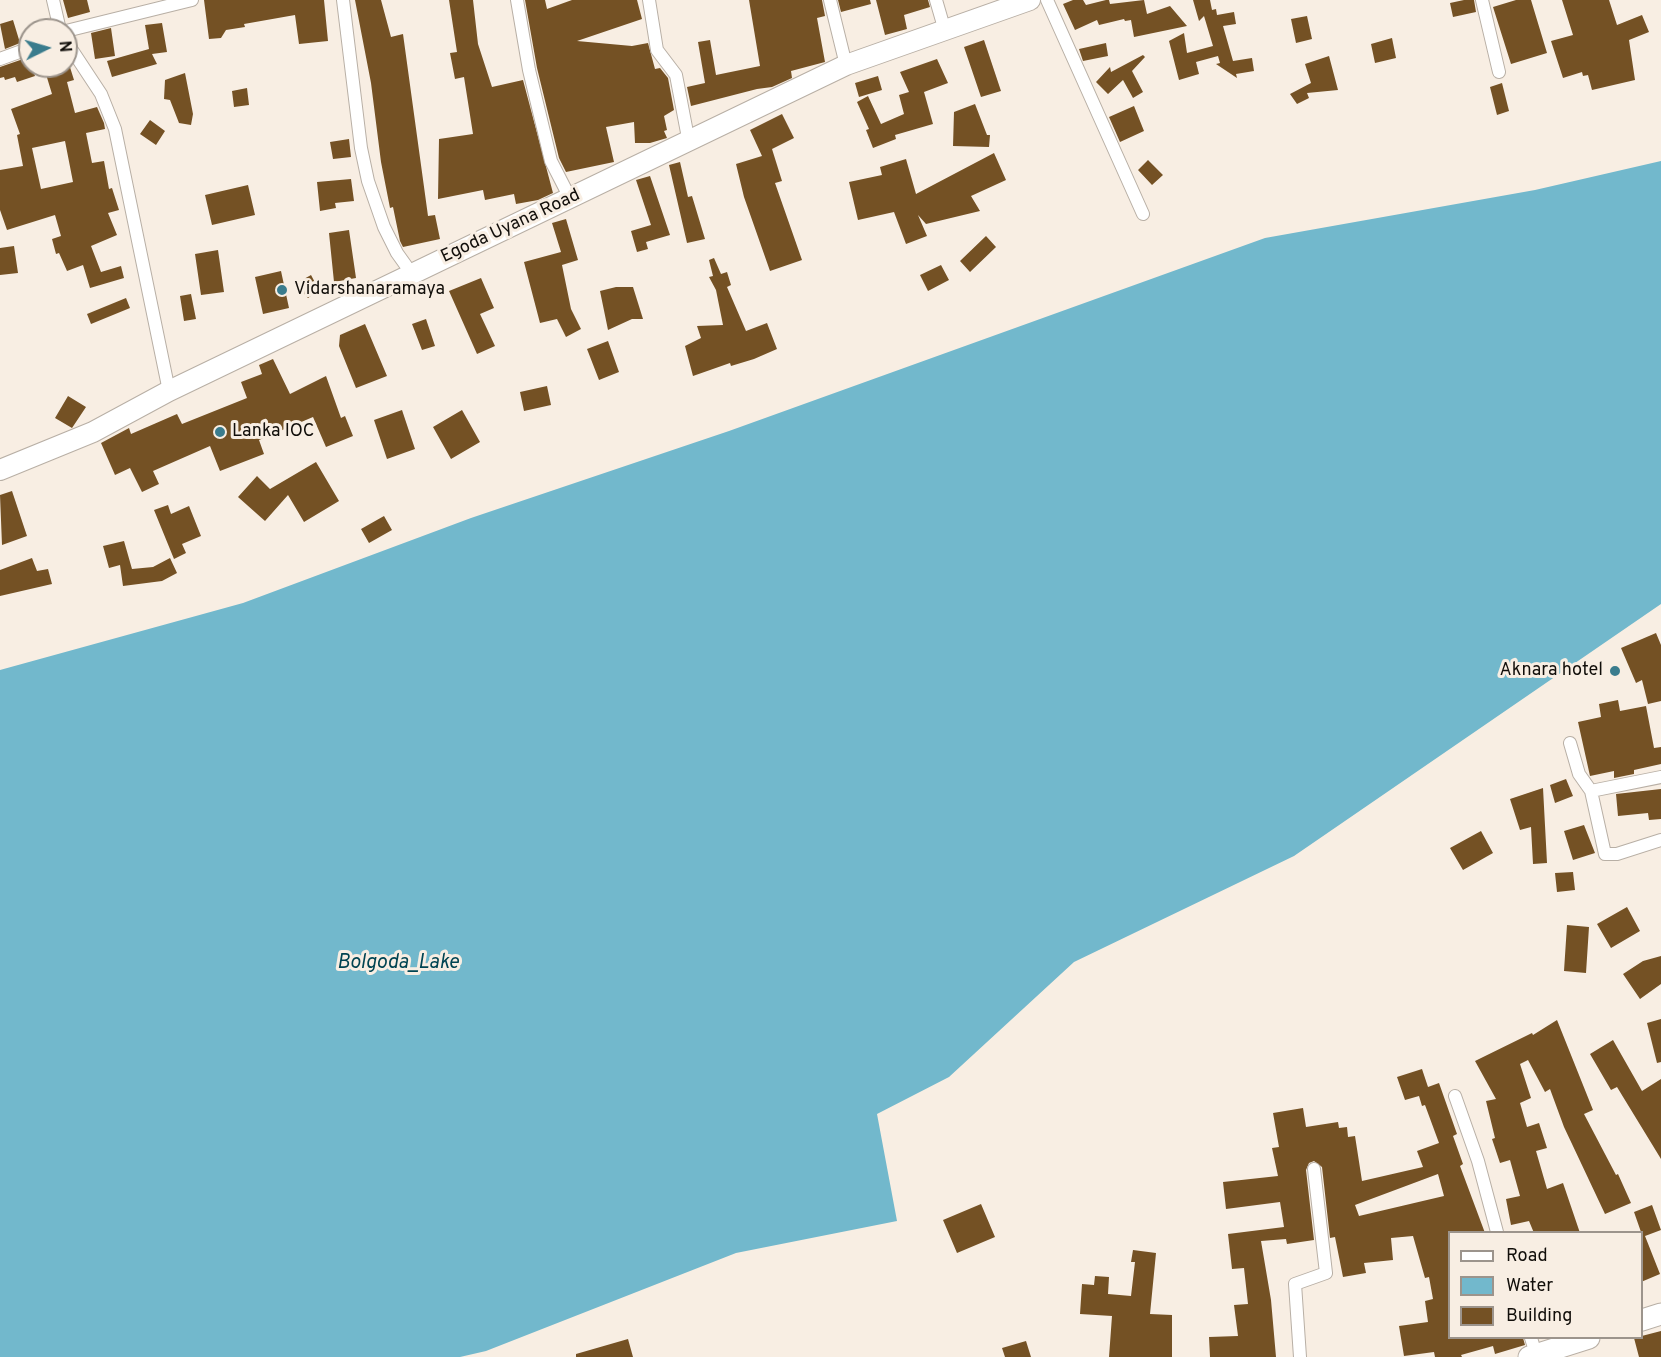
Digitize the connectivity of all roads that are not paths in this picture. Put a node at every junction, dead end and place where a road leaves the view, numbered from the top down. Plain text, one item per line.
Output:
1 (53, 0) edge
2 (192, 0) edge
3 (343, 0) edge
4 (517, 0) edge
5 (649, 0) edge
6 (830, 0) edge
7 (936, 0) edge
8 (1030, 0) edge
9 (1047, 0) edge
10 (1482, 0) edge
11 (57, 18) edge
12 (78, 28) edge
13 (945, 31) junction
14 (18, 52) edge
15 (0, 59) edge
16 (78, 59) edge
17 (846, 65) junction
18 (1498, 72) dead end
19 (689, 143) junction
20 (571, 200) junction
21 (1143, 214) dead end
22 (412, 274) junction
23 (169, 391) junction
24 (0, 470) edge
25 (1570, 742) dead end
26 (1661, 777) edge
27 (1591, 791) junction
28 (1661, 840) edge
29 (1455, 1096) dead end
30 (1314, 1169) dead end
31 (1496, 1231) edge
32 (1661, 1314) edge
33 (1643, 1319) edge
34 (1585, 1339) edge
35 (1533, 1352) edge
36 (1300, 1357) edge

1 - 11 street
2 - 12 street
3 - 22 street
4 - 20 street
5 - 19 street
6 - 17 street
7 - 13 street
8 - 13 main road, Egoda Uyana Road
9 - 21 street
10 - 18 street
13 - 17 main road, Egoda Uyana Road
14 - 15 street
16 - 23 street
17 - 19 main road, Egoda Uyana Road
19 - 20 main road, Egoda Uyana Road
20 - 22 main road, Egoda Uyana Road
22 - 23 main road, Egoda Uyana Road
23 - 24 main road, Egoda Uyana Road
25 - 27 street
26 - 27 street
27 - 28 street
29 - 31 street
30 - 36 street
32 - 33 highway
34 - 35 highway

